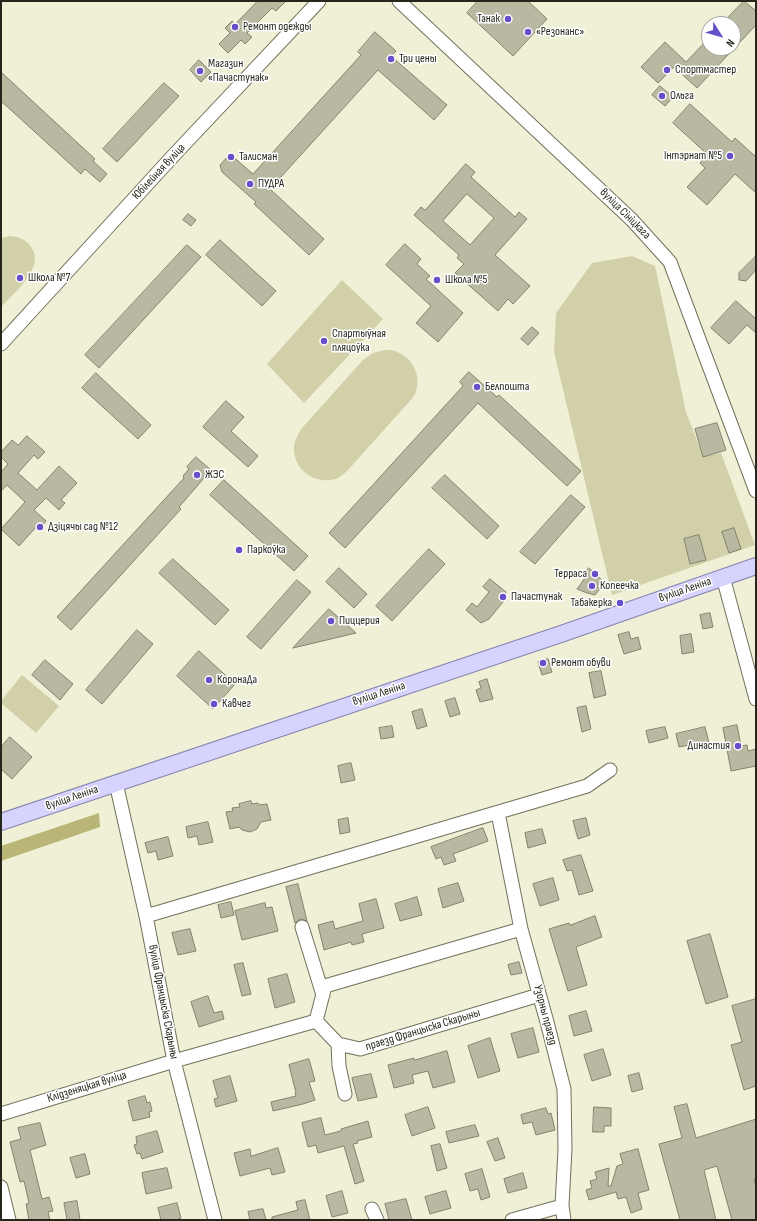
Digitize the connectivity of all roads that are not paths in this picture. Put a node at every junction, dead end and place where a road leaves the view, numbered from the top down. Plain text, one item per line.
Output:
1 (319, 1) edge
2 (399, 1) edge
3 (1, 344) edge
4 (756, 491) edge
5 (756, 566) edge
6 (723, 577) junction
7 (756, 699) edge
8 (610, 770) dead end
9 (116, 783) junction
10 (498, 813) junction
11 (1, 822) edge
12 (146, 916) junction
13 (302, 927) dead end
14 (521, 929) junction
15 (323, 995) junction
16 (539, 995) junction
17 (316, 1021) junction
18 (338, 1044) junction
19 (174, 1060) junction
20 (345, 1094) dead end
21 (1, 1114) edge
22 (1, 1187) edge
23 (562, 1206) junction
24 (9, 1220) edge
25 (215, 1220) edge
26 (512, 1220) edge
27 (564, 1220) edge

1 - 3 street, Юбілейная вуліца
2 - 4 street, вуліца Сініцкага
5 - 6 main road, вуліца Леніна
6 - 7 street
6 - 9 main road, вуліца Леніна
8 - 10 street
9 - 11 main road, вуліца Леніна
9 - 12 street, вуліца Францыска Скарыны
10 - 12 street
10 - 14 street, Узорны праезд
12 - 19 street, вуліца Францыска Скарыны
13 - 15 street
14 - 15 street
14 - 16 street, Узорны праезд
15 - 17 street
16 - 18 street, праезд Францыска Скарыны
16 - 23 street, Узорны праезд
17 - 18 street
17 - 19 street
18 - 20 street
19 - 21 street, Клідзеняцкая вуліца
19 - 25 street, вуліца Францыска Скарыны
22 - 24 street
23 - 26 street
23 - 27 street, Узорны праезд

